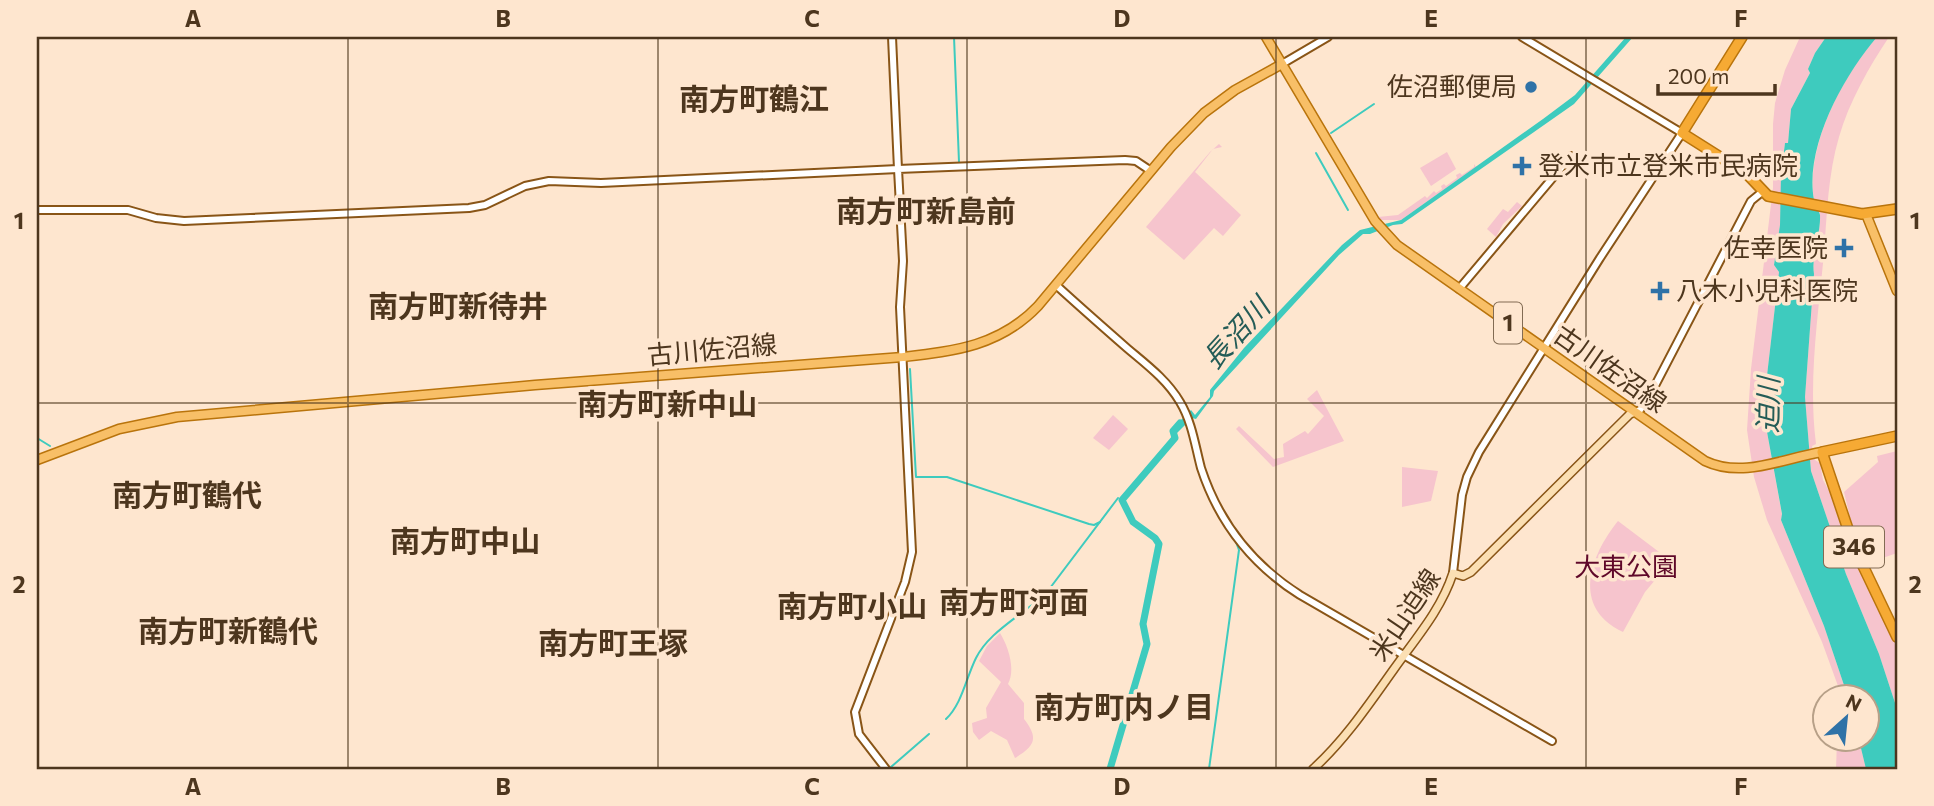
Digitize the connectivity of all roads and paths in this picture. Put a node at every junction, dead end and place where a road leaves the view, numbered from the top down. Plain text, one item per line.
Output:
1 (892, 37) edge
2 (1265, 37) edge
3 (1328, 37) edge
4 (1522, 37) edge
5 (1742, 37) edge
6 (1282, 64) junction
7 (1682, 133) junction
8 (1571, 156) dead end
9 (898, 169) junction
10 (1151, 170) junction
11 (1767, 194) junction
12 (1897, 209) edge
13 (37, 210) edge
14 (1866, 214) junction
15 (1056, 285) junction
16 (1459, 289) junction
17 (1897, 291) edge
18 (1544, 349) junction
19 (903, 357) junction
20 (1635, 412) junction
21 (1897, 436) edge
22 (1820, 452) junction
23 (37, 460) edge
24 (1453, 573) junction
25 (1897, 637) edge
26 (1403, 656) junction
27 (1552, 741) dead end
28 (886, 769) edge
29 (1313, 769) edge

1 - 9 street
2 - 6 main road, 古川佐沼線 / 1
3 - 6 street
4 - 7 street
5 - 7 highway
6 - 10 main road, 古川佐沼線
6 - 16 main road, 古川佐沼線 / 1
7 - 11 highway
7 - 18 street
8 - 16 street
9 - 10 street
9 - 13 street
9 - 19 street
10 - 15 main road, 古川佐沼線
11 - 14 highway
11 - 20 street
12 - 14 highway
14 - 17 main road
15 - 19 main road, 古川佐沼線
15 - 26 street
16 - 18 main road, 古川佐沼線 / 1
18 - 20 main road, 古川佐沼線 / 1
18 - 24 street
19 - 23 main road, 古川佐沼線
19 - 28 street
20 - 22 main road, 古川佐沼線 / 1
20 - 24 main road, 米山迫線
21 - 22 highway
22 - 25 highway, 346
24 - 26 main road, 米山迫線
26 - 27 street
26 - 29 main road, 米山迫線

